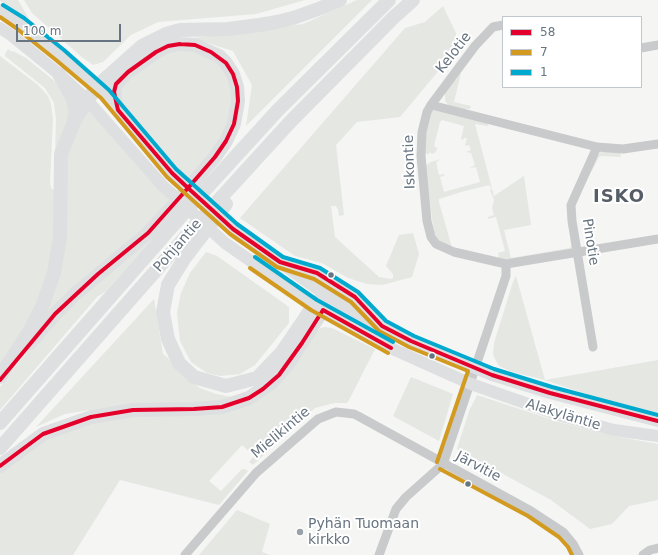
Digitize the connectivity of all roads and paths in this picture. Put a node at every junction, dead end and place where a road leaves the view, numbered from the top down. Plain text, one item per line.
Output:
1 (340, 0) edge
2 (389, 0) edge
3 (413, 0) edge
4 (0, 10) edge
5 (502, 25) edge
6 (0, 28) edge
7 (658, 45) edge
8 (642, 48) edge
9 (59, 74) junction
10 (96, 87) junction
11 (87, 100) junction
12 (431, 105) junction
13 (118, 110) junction
14 (291, 121) junction
15 (74, 122) junction
16 (658, 144) edge
17 (597, 147) junction
18 (658, 240) edge
19 (577, 253) junction
20 (280, 262) junction
21 (506, 264) junction
22 (326, 295) junction
23 (318, 307) junction
24 (382, 326) junction
25 (593, 347) dead end
26 (476, 368) junction
27 (0, 378) edge
28 (471, 384) junction
29 (658, 421) edge
30 (0, 423) edge
31 (658, 436) edge
32 (0, 448) edge
33 (443, 464) junction
34 (0, 466) edge
35 (658, 548) edge
36 (185, 555) edge
37 (379, 555) edge
38 (579, 555) edge
39 (643, 555) edge

1 - 10 highway
2 - 30 highway, Pohjantie
3 - 14 highway, Pohjantie
4 - 10 main road, Alakyläntie
5 - 12 street, Kelotie
6 - 9 main road, Alakyläntie
7 - 8 street
9 - 11 main road, Alakyläntie
9 - 15 highway
10 - 11 highway
10 - 13 main road, Alakyläntie
11 - 15 highway
11 - 23 main road, Alakyläntie
12 - 17 street
12 - 21 street, Iskontie
13 - 20 main road, Alakyläntie
13 - 27 highway
14 - 23 highway
14 - 32 highway, Pohjantie
15 - 27 highway
16 - 17 street
17 - 19 street, Pinotie
18 - 19 street
19 - 21 street
19 - 25 street, Pinotie
20 - 22 main road, Alakyläntie
20 - 24 main road
21 - 26 street
22 - 23 highway
22 - 24 main road, Alakyläntie
23 - 28 main road, Alakyläntie
23 - 34 highway
24 - 26 main road, Alakyläntie
26 - 28 street, Järvitie
26 - 29 main road, Alakyläntie
28 - 31 main road, Alakyläntie
28 - 33 street, Järvitie
33 - 36 street, Mielikintie
33 - 37 street
33 - 38 street, Järvitie
35 - 39 street

